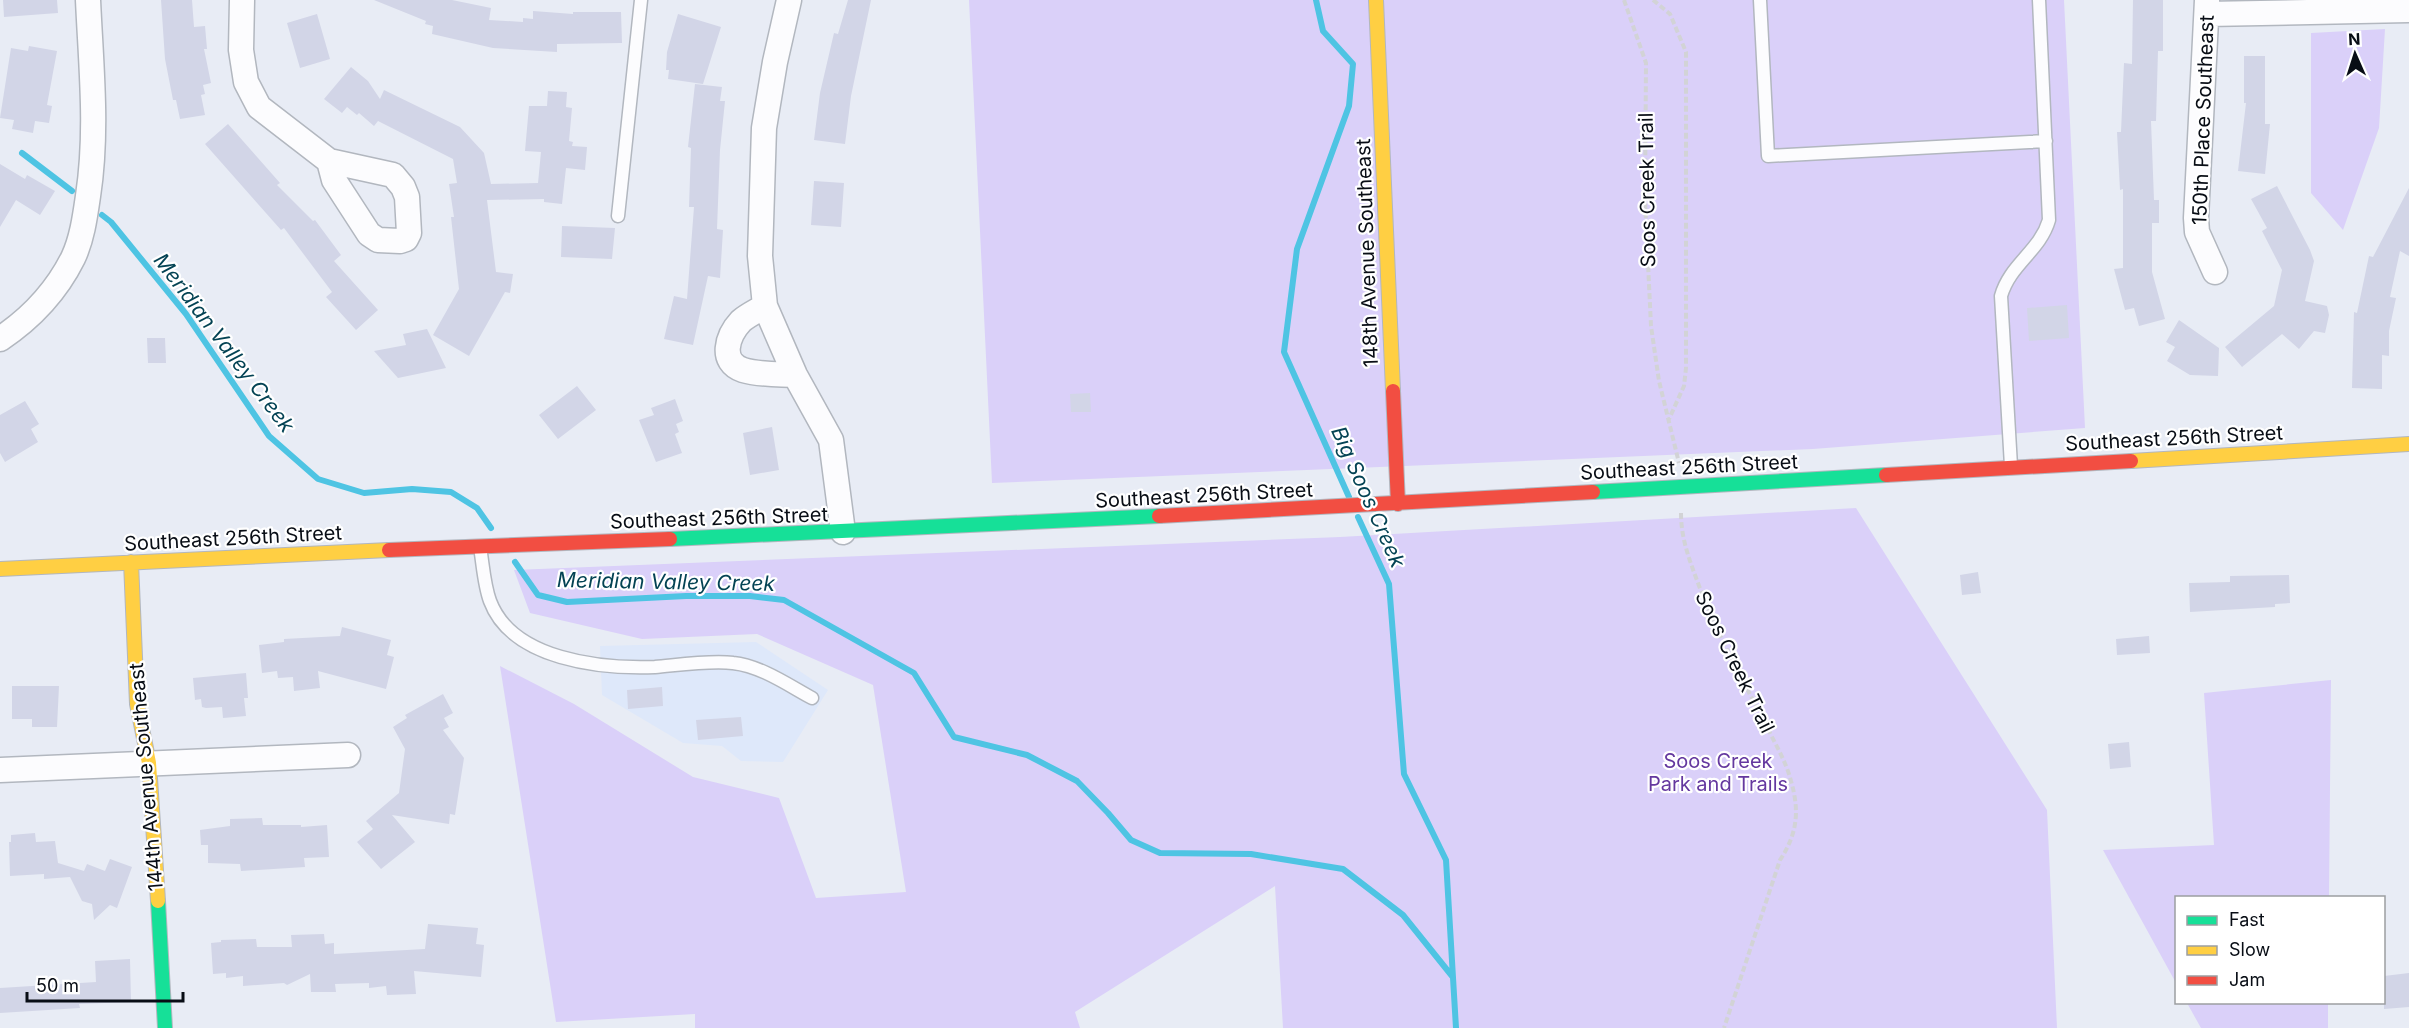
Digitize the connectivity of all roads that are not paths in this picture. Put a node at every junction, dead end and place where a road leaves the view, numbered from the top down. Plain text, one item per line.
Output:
1 (87, 0) edge
2 (242, 0) edge
3 (641, 0) edge
4 (789, 0) edge
5 (1376, 0) edge
6 (1760, 0) edge
7 (2039, 0) edge
8 (2207, 7) edge
9 (2409, 10) edge
10 (2046, 141) junction
11 (329, 161) dead end
12 (618, 216) dead end
13 (2215, 272) dead end
14 (765, 306) junction
15 (0, 339) edge
16 (795, 375) junction
17 (2409, 444) edge
18 (2012, 467) junction
19 (1398, 504) junction
20 (843, 532) junction
21 (480, 546) junction
22 (131, 562) junction
23 (0, 568) edge
24 (812, 698) dead end
25 (348, 755) dead end
26 (149, 763) junction
27 (0, 770) edge
28 (165, 1028) edge

1 - 15 street
2 - 11 street
3 - 12 lane
4 - 14 street
5 - 19 main road, 148th Avenue Southeast
6 - 10 lane
7 - 10 lane
8 - 9 street
8 - 13 street, 150th Place Southeast
10 - 18 lane
14 - 16 street
14 - 16 street
16 - 20 street
17 - 18 main road, Southeast 256th Street
18 - 19 main road, Southeast 256th Street
19 - 20 main road, Southeast 256th Street
20 - 21 main road, Southeast 256th Street
21 - 22 main road, Southeast 256th Street
21 - 24 lane
22 - 23 main road, Southeast 256th Street
22 - 26 main road, 144th Avenue Southeast
25 - 26 street
26 - 27 street
26 - 28 main road, 144th Avenue Southeast

